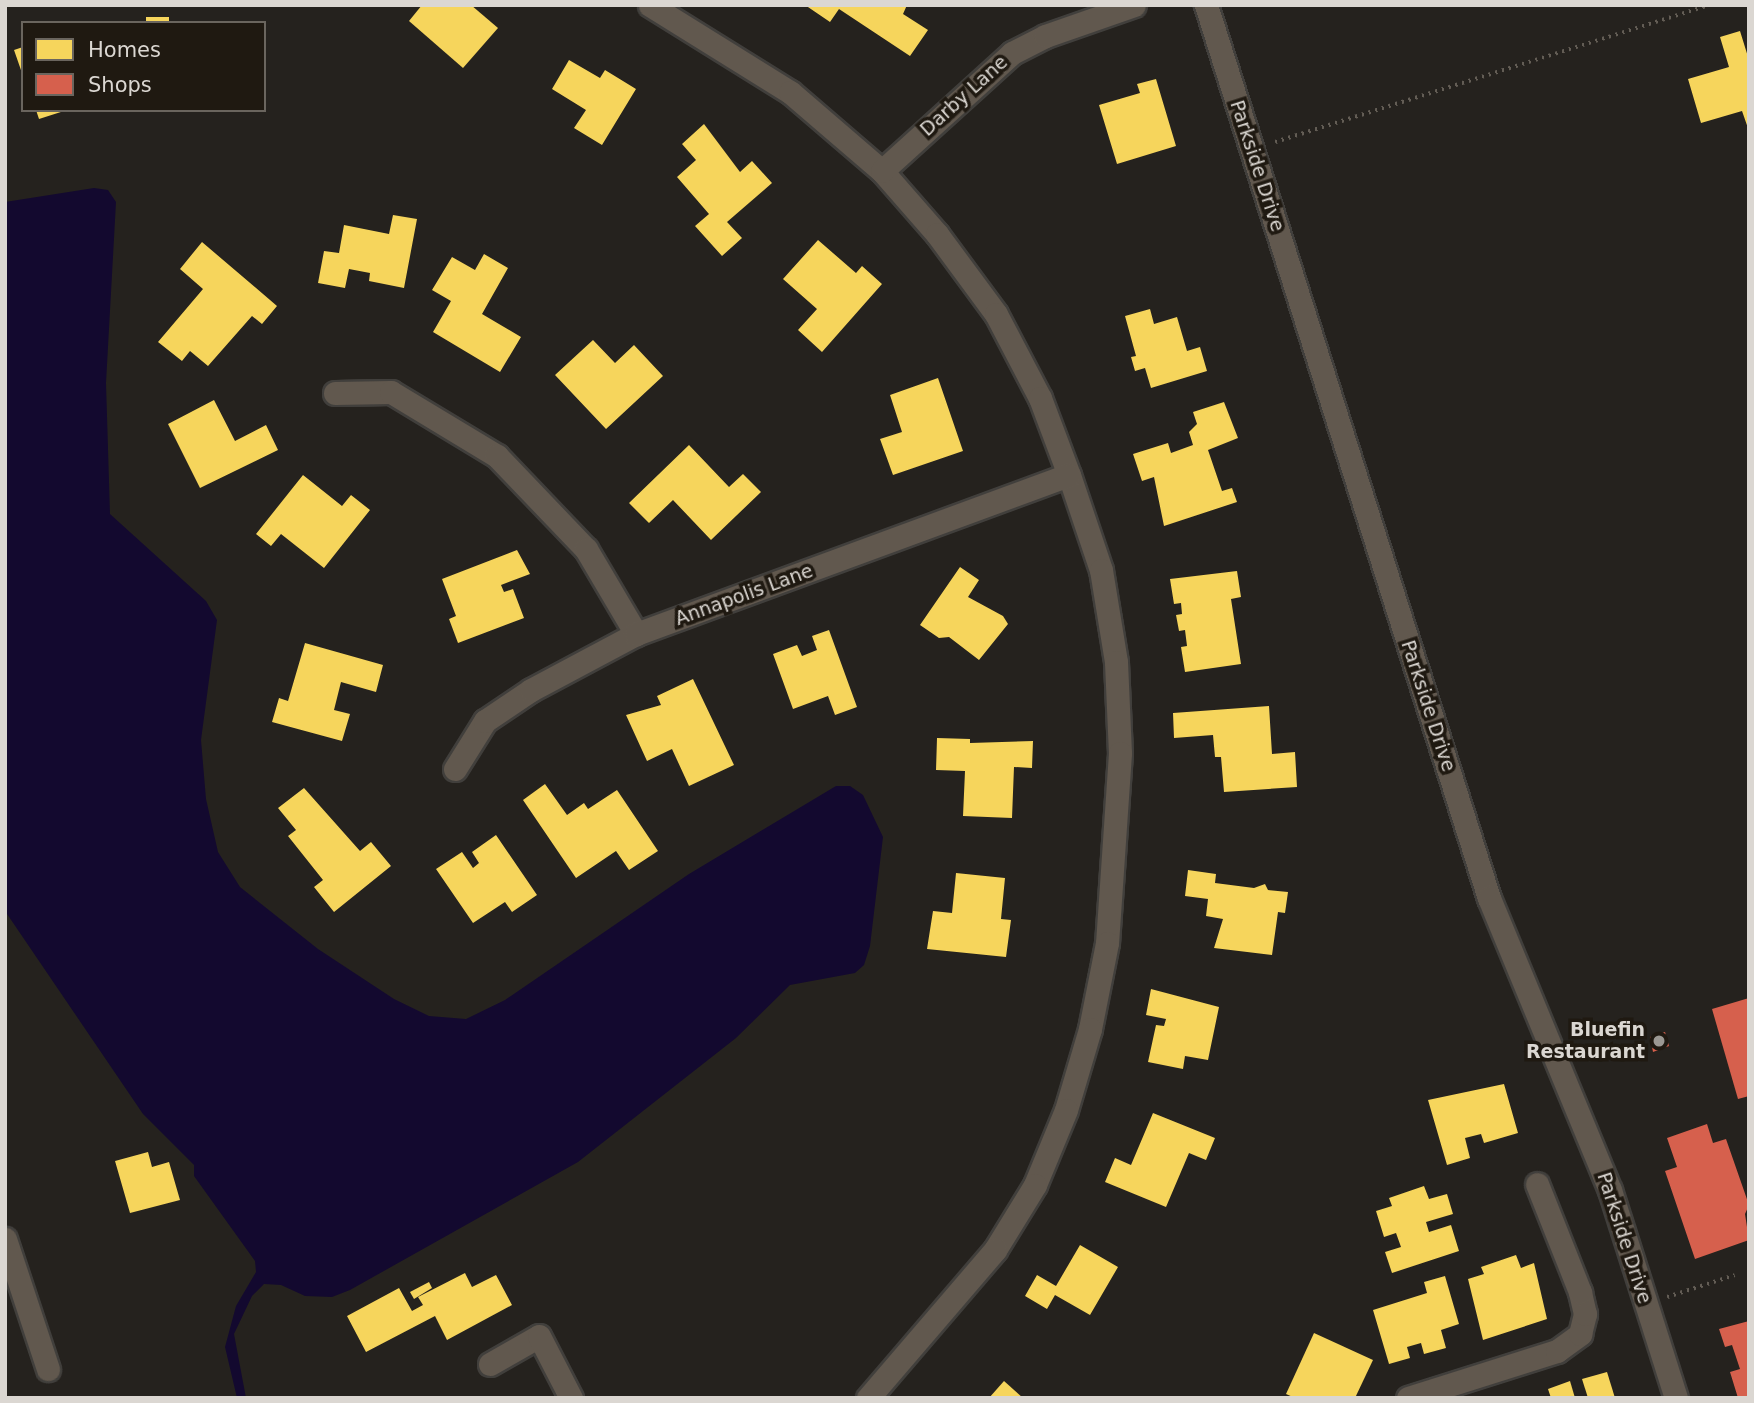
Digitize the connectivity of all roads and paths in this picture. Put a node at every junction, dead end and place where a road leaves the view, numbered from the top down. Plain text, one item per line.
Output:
1 (650, 5) edge
2 (1134, 5) edge
3 (1206, 5) edge
4 (1709, 5) edge
5 (1275, 142) dead end
6 (882, 171) junction
7 (335, 393) dead end
8 (1069, 475) junction
9 (636, 634) junction
10 (455, 769) dead end
11 (1537, 1184) dead end
12 (5, 1239) edge
13 (1735, 1275) dead end
14 (1646, 1303) junction
15 (489, 1364) dead end
16 (48, 1369) dead end
17 (571, 1398) edge
18 (867, 1398) edge
19 (1408, 1398) edge
20 (1676, 1398) edge

1 - 6 street
2 - 6 street, Darby Lane
3 - 14 street, Parkside Drive
4 - 5 path
6 - 8 street
7 - 9 street
8 - 9 street, Annapolis Lane
8 - 18 street
9 - 10 street, Annapolis Lane
11 - 19 street
12 - 16 street
13 - 14 path
14 - 20 street, Parkside Drive
15 - 17 street

